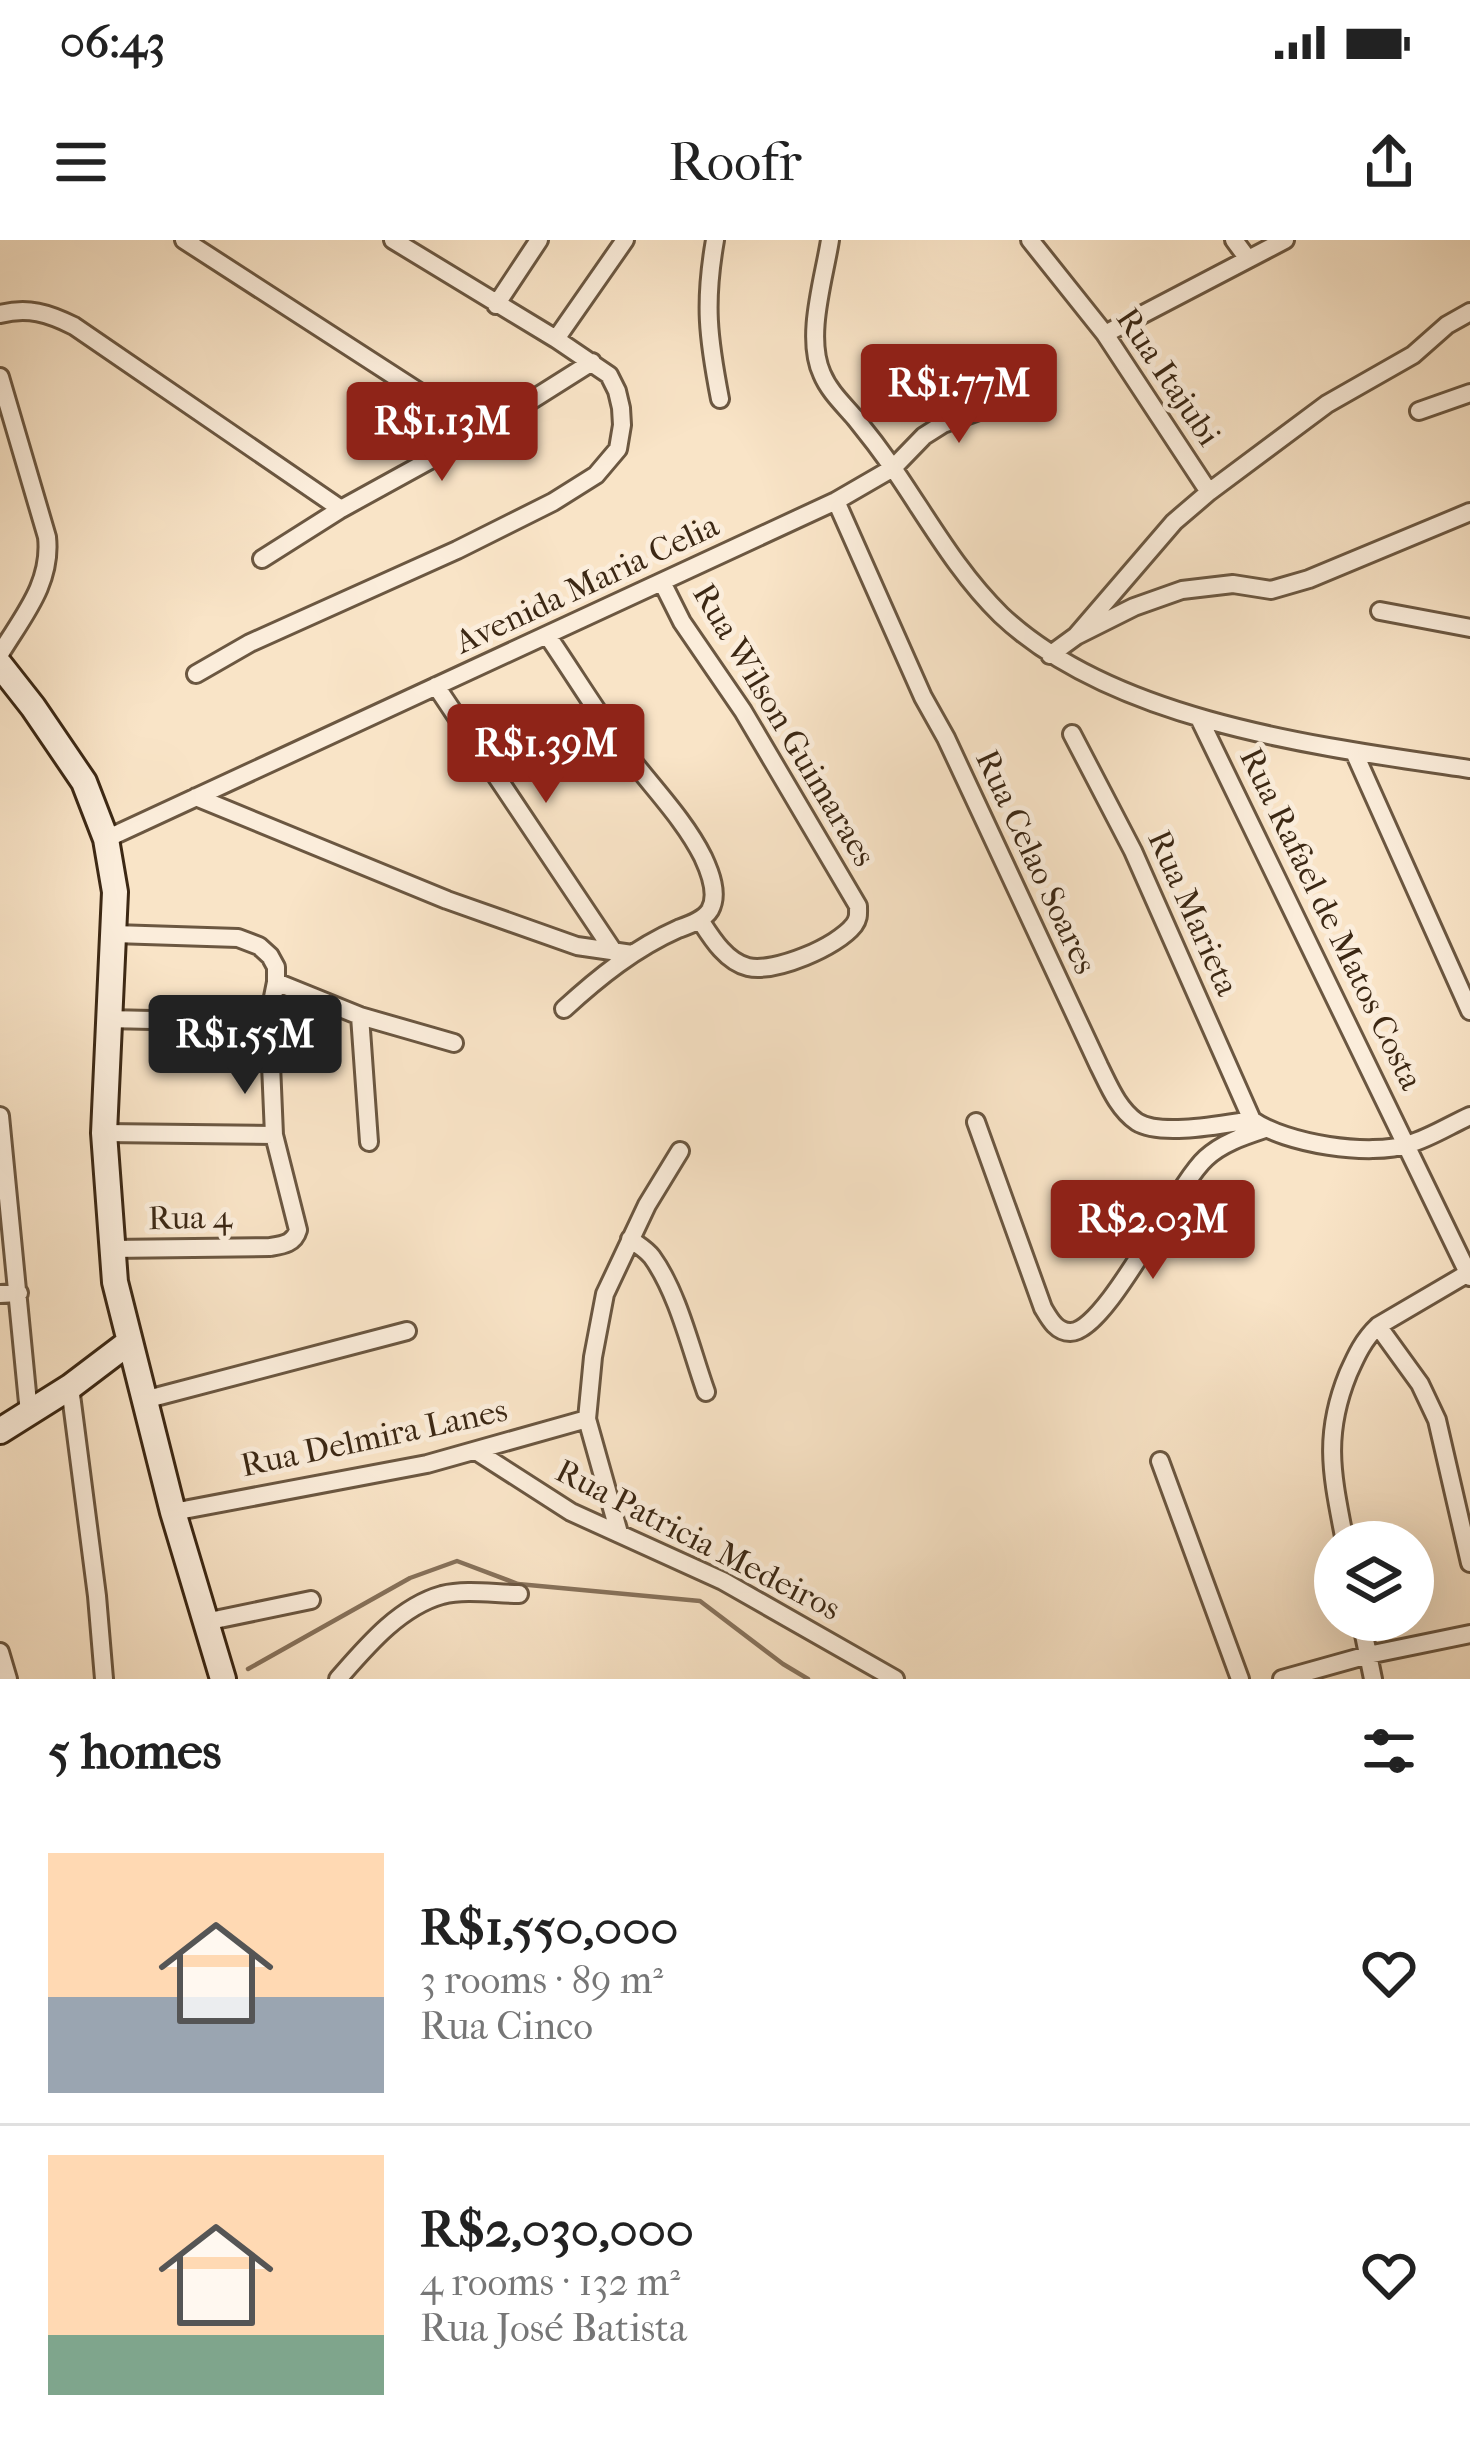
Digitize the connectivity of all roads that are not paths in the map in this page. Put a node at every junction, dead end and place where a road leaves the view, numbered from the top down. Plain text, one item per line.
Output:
1 (184, 240) edge
2 (539, 240) edge
3 (626, 240) edge
4 (715, 240) edge
5 (830, 240) edge
6 (1030, 240) edge
7 (1234, 240) edge
8 (1285, 240) edge
9 (397, 241) edge
10 (1248, 259) junction
11 (496, 305) junction
12 (1470, 312) edge
13 (0, 314) edge
14 (1105, 334) junction
15 (556, 339) junction
16 (592, 362) junction
17 (0, 377) edge
18 (1470, 393) edge
19 (720, 399) dead end
20 (1007, 401) dead end
21 (1419, 411) dead end
22 (481, 432) junction
23 (893, 468) junction
24 (1209, 492) junction
25 (836, 501) junction
26 (341, 509) junction
27 (1470, 512) edge
28 (262, 559) dead end
29 (662, 582) junction
30 (1380, 610) dead end
31 (1470, 628) edge
32 (548, 635) junction
33 (1076, 636) junction
34 (0, 654) edge
35 (1050, 655) junction
36 (0, 664) edge
37 (196, 674) dead end
38 (436, 686) junction
39 (1199, 718) junction
40 (1072, 734) dead end
41 (1354, 752) junction
42 (1470, 769) edge
43 (196, 797) junction
44 (106, 839) junction
45 (700, 920) junction
46 (114, 934) junction
47 (623, 953) junction
48 (276, 982) junction
49 (564, 1009) dead end
50 (1470, 1011) edge
51 (360, 1016) junction
52 (109, 1019) junction
53 (271, 1039) junction
54 (454, 1043) dead end
55 (0, 1116) edge
56 (1470, 1116) edge
57 (976, 1122) dead end
58 (1258, 1125) junction
59 (104, 1132) junction
60 (274, 1135) junction
61 (2, 1138) edge
62 (369, 1142) dead end
63 (1408, 1145) junction
64 (680, 1151) dead end
65 (630, 1239) junction
66 (110, 1249) junction
67 (1469, 1274) edge
68 (10, 1293) edge
69 (1378, 1326) junction
70 (406, 1331) dead end
71 (128, 1343) junction
72 (70, 1388) junction
73 (706, 1392) dead end
74 (144, 1400) junction
75 (29, 1413) junction
76 (587, 1419) junction
77 (0, 1431) edge
78 (476, 1451) junction
79 (1160, 1461) dead end
80 (173, 1512) junction
81 (1342, 1521) edge
82 (619, 1533) junction
83 (1470, 1562) edge
84 (520, 1594) dead end
85 (311, 1600) dead end
86 (205, 1622) junction
87 (1470, 1634) edge
88 (1365, 1641) edge
89 (0, 1652) edge
90 (1368, 1655) junction
91 (219, 1667) edge
92 (8, 1679) edge
93 (104, 1679) edge
94 (338, 1679) edge
95 (895, 1679) edge
96 (1240, 1679) edge
97 (1282, 1679) edge
98 (1373, 1679) edge

1 - 22 street
2 - 11 street
3 - 15 street
4 - 19 street
5 - 23 street
6 - 14 street, Rua Itajubi
7 - 10 street
8 - 10 street
9 - 11 street
10 - 14 street
11 - 15 street
12 - 24 street
13 - 26 street
14 - 24 street, Rua Itajubi
15 - 16 street
16 - 22 street
16 - 37 street
17 - 34 street
18 - 21 street
20 - 23 street, Avenida Maria Celia
22 - 26 street
23 - 25 street, Avenida Maria Celia
23 - 35 street
24 - 33 street
25 - 29 street, Avenida Maria Celia
25 - 58 street, Rua Celao Soares
26 - 28 street
27 - 33 street
29 - 32 street, Avenida Maria Celia
29 - 45 street, Rua Wilson Guimaraes
30 - 31 street
32 - 38 street, Avenida Maria Celia
32 - 45 street
33 - 35 street
35 - 39 street
36 - 44 main road
38 - 43 street, Avenida Maria Celia
38 - 47 street
39 - 41 street
39 - 63 street, Rua Rafael de Matos Costa
40 - 58 street, Rua Marieta
41 - 42 street
41 - 50 street
43 - 44 street, Avenida Maria Celia
43 - 47 street
44 - 46 main road
45 - 47 street
46 - 48 street
46 - 52 main road
47 - 49 street
48 - 51 street
48 - 53 street
51 - 54 street
51 - 62 street
52 - 53 street
52 - 59 main road
53 - 60 street
55 - 61 street
56 - 63 street
57 - 58 street
58 - 63 street, Rua Celao Soares
59 - 60 street
59 - 66 main road
60 - 66 street, Rua 4
61 - 68 street
63 - 67 street, Rua Rafael de Matos Costa
64 - 65 street
65 - 73 street
65 - 76 street
66 - 71 main road
67 - 69 street
68 - 75 street
69 - 81 street
69 - 83 street
70 - 74 street
71 - 72 main road
71 - 74 main road
72 - 75 main road
72 - 93 street
74 - 80 main road
75 - 77 main road
76 - 78 street, Rua Delmira Lanes
76 - 82 street
78 - 80 street, Rua Delmira Lanes
78 - 82 street, Rua Patricia Medeiros
79 - 96 street
80 - 86 main road
82 - 95 street, Rua Patricia Medeiros
84 - 94 street
85 - 86 street
86 - 91 main road
87 - 90 street
88 - 90 street
89 - 92 street
90 - 97 street
90 - 98 street

